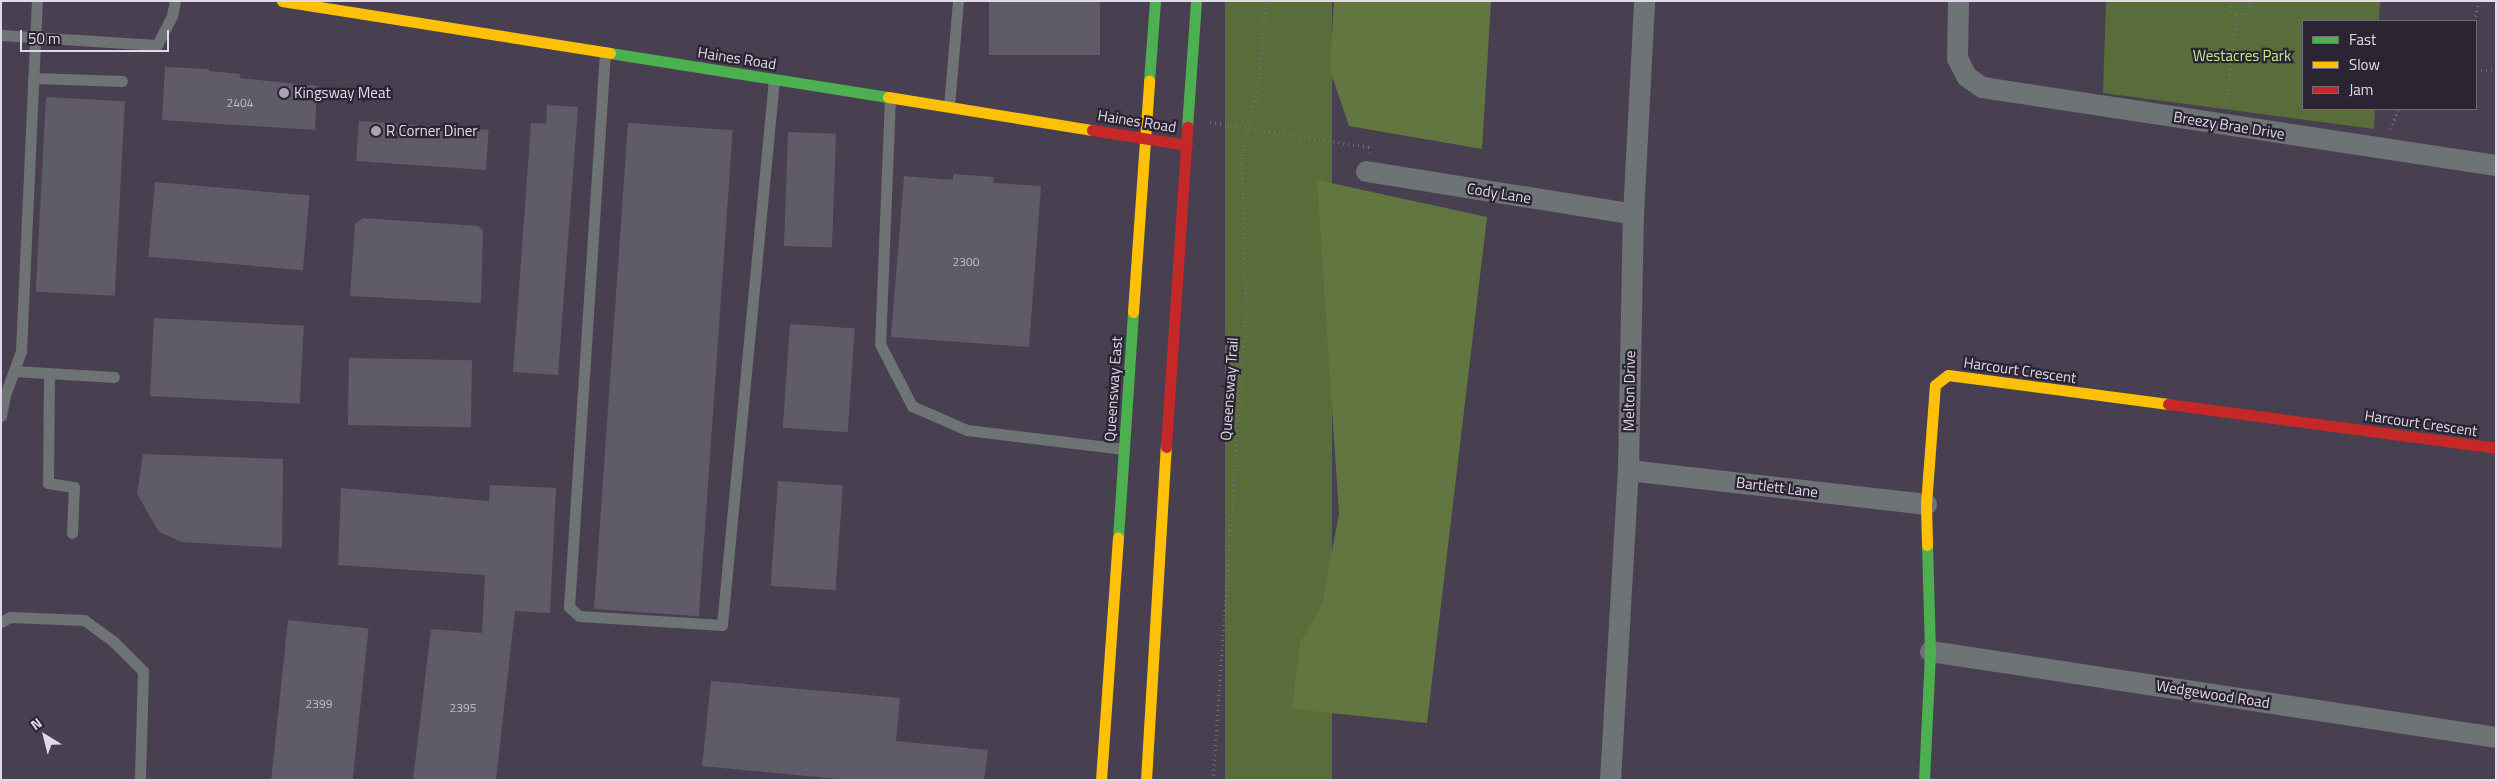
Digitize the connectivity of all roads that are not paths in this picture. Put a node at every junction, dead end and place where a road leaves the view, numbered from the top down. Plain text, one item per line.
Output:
1 (37, 1) edge
2 (174, 1) edge
3 (282, 1) edge
4 (958, 1) edge
5 (1154, 1) edge
6 (1196, 1) edge
7 (1644, 1) edge
8 (1958, 1) edge
9 (308, 3) edge
10 (1, 35) edge
11 (35, 37) junction
12 (605, 52) junction
13 (33, 78) junction
14 (774, 79) junction
15 (122, 81) dead end
16 (890, 97) junction
17 (948, 106) junction
18 (1145, 137) junction
19 (1187, 145) junction
20 (2496, 165) edge
21 (1366, 172) road end
22 (1633, 214) junction
23 (14, 371) junction
24 (49, 373) junction
25 (114, 377) dead end
26 (1, 416) edge
27 (2496, 448) edge
28 (1124, 449) junction
29 (1628, 470) junction
30 (1926, 504) junction
31 (72, 533) dead end
32 (1, 622) edge
33 (1930, 651) junction
34 (2496, 737) edge
35 (140, 780) edge
36 (1101, 780) edge
37 (1146, 780) edge
38 (1610, 780) edge
39 (1924, 780) edge

1 - 11 lane
2 - 11 lane
3 - 9 street, Haines Road
4 - 17 lane
5 - 18 street, Queensway East
6 - 19 street
7 - 22 street, Melton Drive
8 - 20 street, Breezy Brae Drive
9 - 12 street, Haines Road
10 - 11 lane
11 - 13 lane
12 - 14 street, Haines Road
12 - 14 lane
13 - 15 lane
13 - 23 lane
14 - 16 street, Haines Road
16 - 17 street, Haines Road
16 - 28 lane
17 - 18 street, Haines Road
18 - 19 street, Haines Road
18 - 28 street, Queensway East
19 - 37 street
21 - 22 street, Cody Lane
22 - 29 street, Melton Drive
23 - 24 lane
23 - 26 lane
24 - 25 lane
24 - 31 lane
27 - 30 street, Harcourt Crescent
28 - 36 street, Queensway East
29 - 30 street, Bartlett Lane
29 - 38 street, Melton Drive
30 - 33 street, Harcourt Crescent
32 - 35 lane
33 - 34 street, Wedgewood Road
33 - 39 street, Harcourt Crescent

